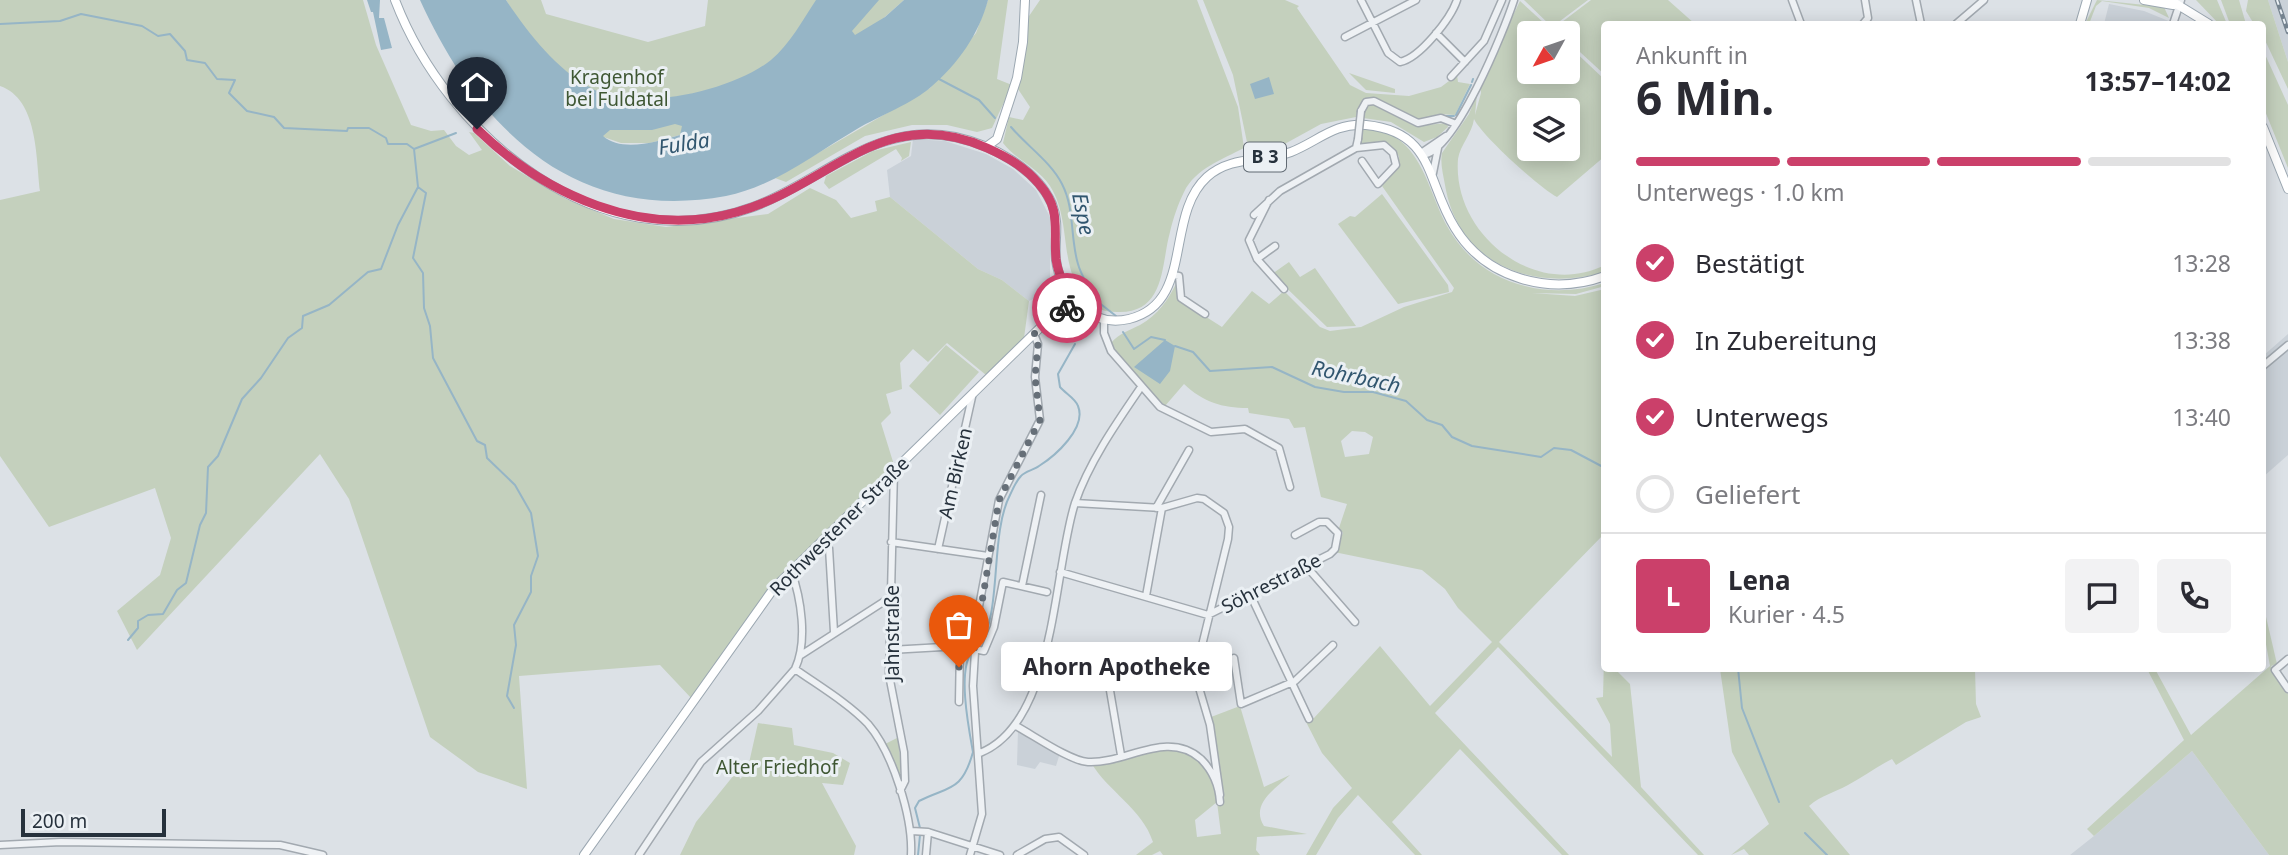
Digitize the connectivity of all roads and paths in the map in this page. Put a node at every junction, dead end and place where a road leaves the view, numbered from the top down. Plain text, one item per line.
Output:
1 (395, 0) edge
2 (1024, 0) edge
3 (1362, 0) edge
4 (1416, 0) edge
5 (1457, 0) edge
6 (1502, 0) edge
7 (1514, 0) edge
8 (1792, 0) edge
9 (1865, 0) edge
10 (1916, 0) edge
11 (1984, 0) edge
12 (2144, 0) edge
13 (2170, 0) edge
14 (2088, 2) edge
15 (2182, 2) edge
16 (1800, 21) edge
17 (1866, 21) edge
18 (1920, 21) edge
19 (1960, 21) edge
20 (2081, 21) edge
21 (2174, 21) edge
22 (2204, 21) edge
23 (1373, 22) junction
24 (1436, 33) junction
25 (1345, 37) dead end
26 (1465, 62) junction
27 (1451, 77) dead end
28 (1456, 124) junction
29 (998, 127) junction
30 (2266, 134) edge
31 (1446, 136) junction
32 (996, 139) junction
33 (986, 148) junction
34 (1356, 148) junction
35 (1438, 148) junction
36 (1422, 154) junction
37 (1008, 158) junction
38 (1362, 161) dead end
39 (1433, 173) junction
40 (2288, 189) edge
41 (1269, 199) junction
42 (1254, 215) dead end
43 (1275, 246) dead end
44 (1257, 259) junction
45 (1173, 275) junction
46 (1601, 277) edge
47 (1060, 278) junction
48 (1284, 289) dead end
49 (1074, 302) junction
50 (1057, 305) junction
51 (1205, 314) dead end
52 (1104, 319) junction
53 (1046, 321) junction
54 (1034, 334) junction
55 (2288, 345) edge
56 (2266, 363) edge
57 (1141, 387) junction
58 (972, 397) junction
59 (1189, 450) dead end
60 (894, 470) junction
61 (1290, 487) dead end
62 (1041, 495) dead end
63 (1075, 503) junction
64 (1159, 508) junction
65 (1294, 535) dead end
66 (891, 542) junction
67 (829, 548) dead end
68 (938, 549) junction
69 (988, 556) junction
70 (1306, 566) junction
71 (791, 570) junction
72 (1060, 572) junction
73 (1022, 586) junction
74 (1046, 592) dead end
75 (1250, 594) junction
76 (1146, 596) junction
77 (891, 597) junction
78 (1208, 615) junction
79 (1356, 622) dead end
80 (834, 632) junction
81 (1333, 645) dead end
82 (960, 646) junction
83 (890, 650) junction
84 (975, 651) junction
85 (801, 655) junction
86 (1234, 658) dead end
87 (2288, 659) edge
88 (795, 669) junction
89 (1041, 672) junction
90 (1107, 673) junction
91 (1195, 674) junction
92 (1293, 682) junction
93 (2288, 689) edge
94 (959, 702) dead end
95 (1309, 719) dead end
96 (1016, 726) junction
97 (980, 753) junction
98 (1121, 755) junction
99 (900, 791) junction
100 (920, 831) junction
101 (0, 845) edge
102 (972, 852) edge
103 (323, 855) edge
104 (584, 855) edge
105 (639, 855) edge
106 (911, 855) edge
107 (926, 855) edge
108 (1000, 855) edge
109 (1017, 855) edge
110 (1084, 855) edge

1 - 33 main road, B 3
2 - 29 main road
3 - 23 street
4 - 23 street
5 - 24 street
6 - 26 street
7 - 28 street
8 - 16 street
9 - 17 street
10 - 18 street
11 - 19 street
12 - 15 main road
13 - 15 main road
14 - 20 main road
15 - 21 street
15 - 22 main road
23 - 24 street
23 - 25 street
24 - 26 street
26 - 27 street
28 - 31 street
28 - 34 street, bridge
29 - 32 main road
29 - 33 main road
30 - 40 main road
31 - 35 street
31 - 36 street
32 - 33 main road
32 - 37 main road
33 - 37 main road, B 3
34 - 38 street
34 - 41 street
35 - 36 street
35 - 39 street
36 - 39 main road, B 3
36 - 45 main road, B 3
37 - 47 main road, B 3
39 - 46 main road, B 3
41 - 42 street
41 - 44 street
43 - 44 street
44 - 48 street
45 - 51 street
45 - 52 main road, B 3
47 - 49 main road, B 3
47 - 50 main road
49 - 50 main road
49 - 52 main road, B 3
49 - 53 main road, Rothwestener Straße
50 - 53 main road, Rothwestener Straße
52 - 57 street
53 - 54 main road, Rothwestener Straße
54 - 58 main road, Rothwestener Straße
54 - 69 street
55 - 56 street
57 - 61 street
57 - 63 street
58 - 60 main road, Rothwestener Straße
58 - 68 street, Am Birken
59 - 64 street
60 - 66 street, Jahnstraße
60 - 71 main road, Rothwestener Straße
62 - 73 street
63 - 64 street
63 - 72 street
64 - 76 street
64 - 78 street
65 - 70 street, Söhrestraße
66 - 68 street
66 - 77 street, Jahnstraße
67 - 80 street
68 - 69 street
69 - 84 street
70 - 75 street, Söhrestraße
70 - 79 street
71 - 85 street
71 - 104 main road, Rothwestener Straße
72 - 76 street, Söhrestraße
72 - 89 street
73 - 74 street
73 - 84 street
75 - 78 street, Söhrestraße
75 - 92 street
76 - 78 street, Söhrestraße
77 - 80 street
77 - 83 street, Jahnstraße
78 - 91 street
80 - 85 street
81 - 92 street
82 - 83 street
82 - 84 street
82 - 94 street
83 - 99 street, Jahnstraße
84 - 97 street
85 - 88 street
86 - 92 street
87 - 93 street
88 - 99 street
88 - 105 street
89 - 90 street
89 - 96 street
90 - 91 street
90 - 98 street
91 - 98 street
92 - 95 street
96 - 97 street
96 - 98 street
97 - 102 street
99 - 100 street
100 - 102 street
100 - 106 street
100 - 107 street
101 - 103 street
102 - 108 street
109 - 110 street

